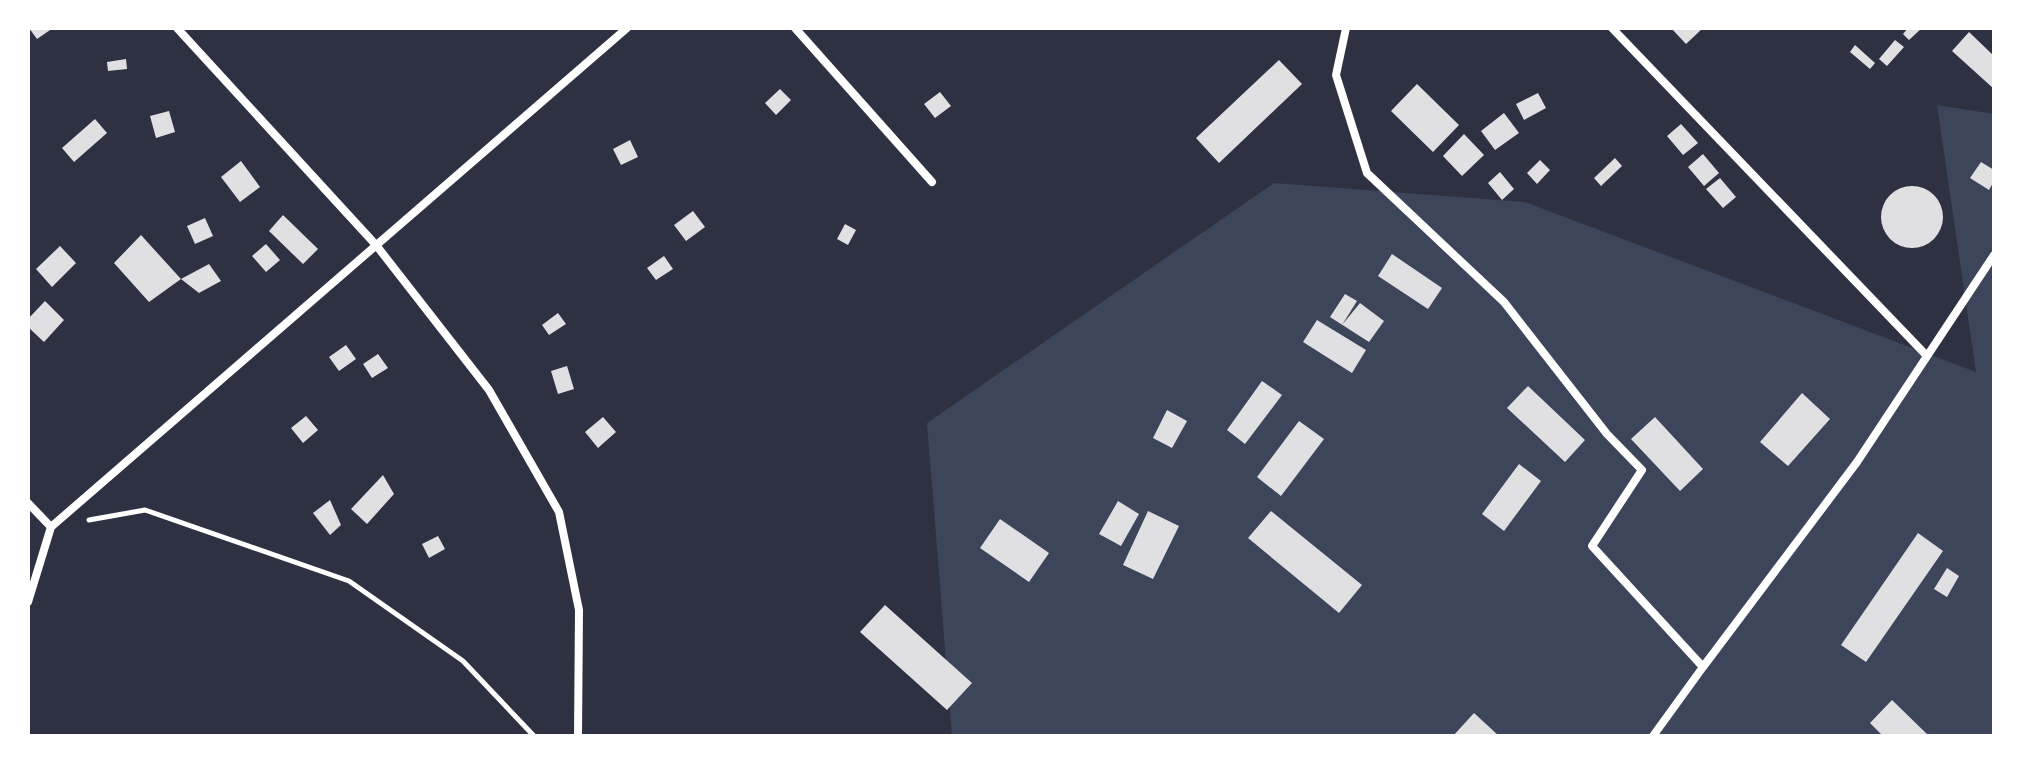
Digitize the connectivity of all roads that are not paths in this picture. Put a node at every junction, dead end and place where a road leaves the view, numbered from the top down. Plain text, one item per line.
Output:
1 (177, 28) edge
2 (627, 28) edge
3 (795, 28) edge
4 (1346, 28) edge
5 (1612, 28) edge
6 (932, 182) dead end
7 (376, 245) junction
8 (1994, 255) edge
9 (1927, 356) junction
10 (28, 503) edge
11 (51, 527) junction
12 (28, 602) edge
13 (1703, 667) junction
14 (578, 736) edge
15 (1653, 736) edge

1 - 7 street
2 - 7 street
3 - 6 street
4 - 13 street
5 - 9 street
7 - 11 street
7 - 14 street
8 - 9 street
9 - 13 street
10 - 11 street
11 - 12 street
13 - 15 street

